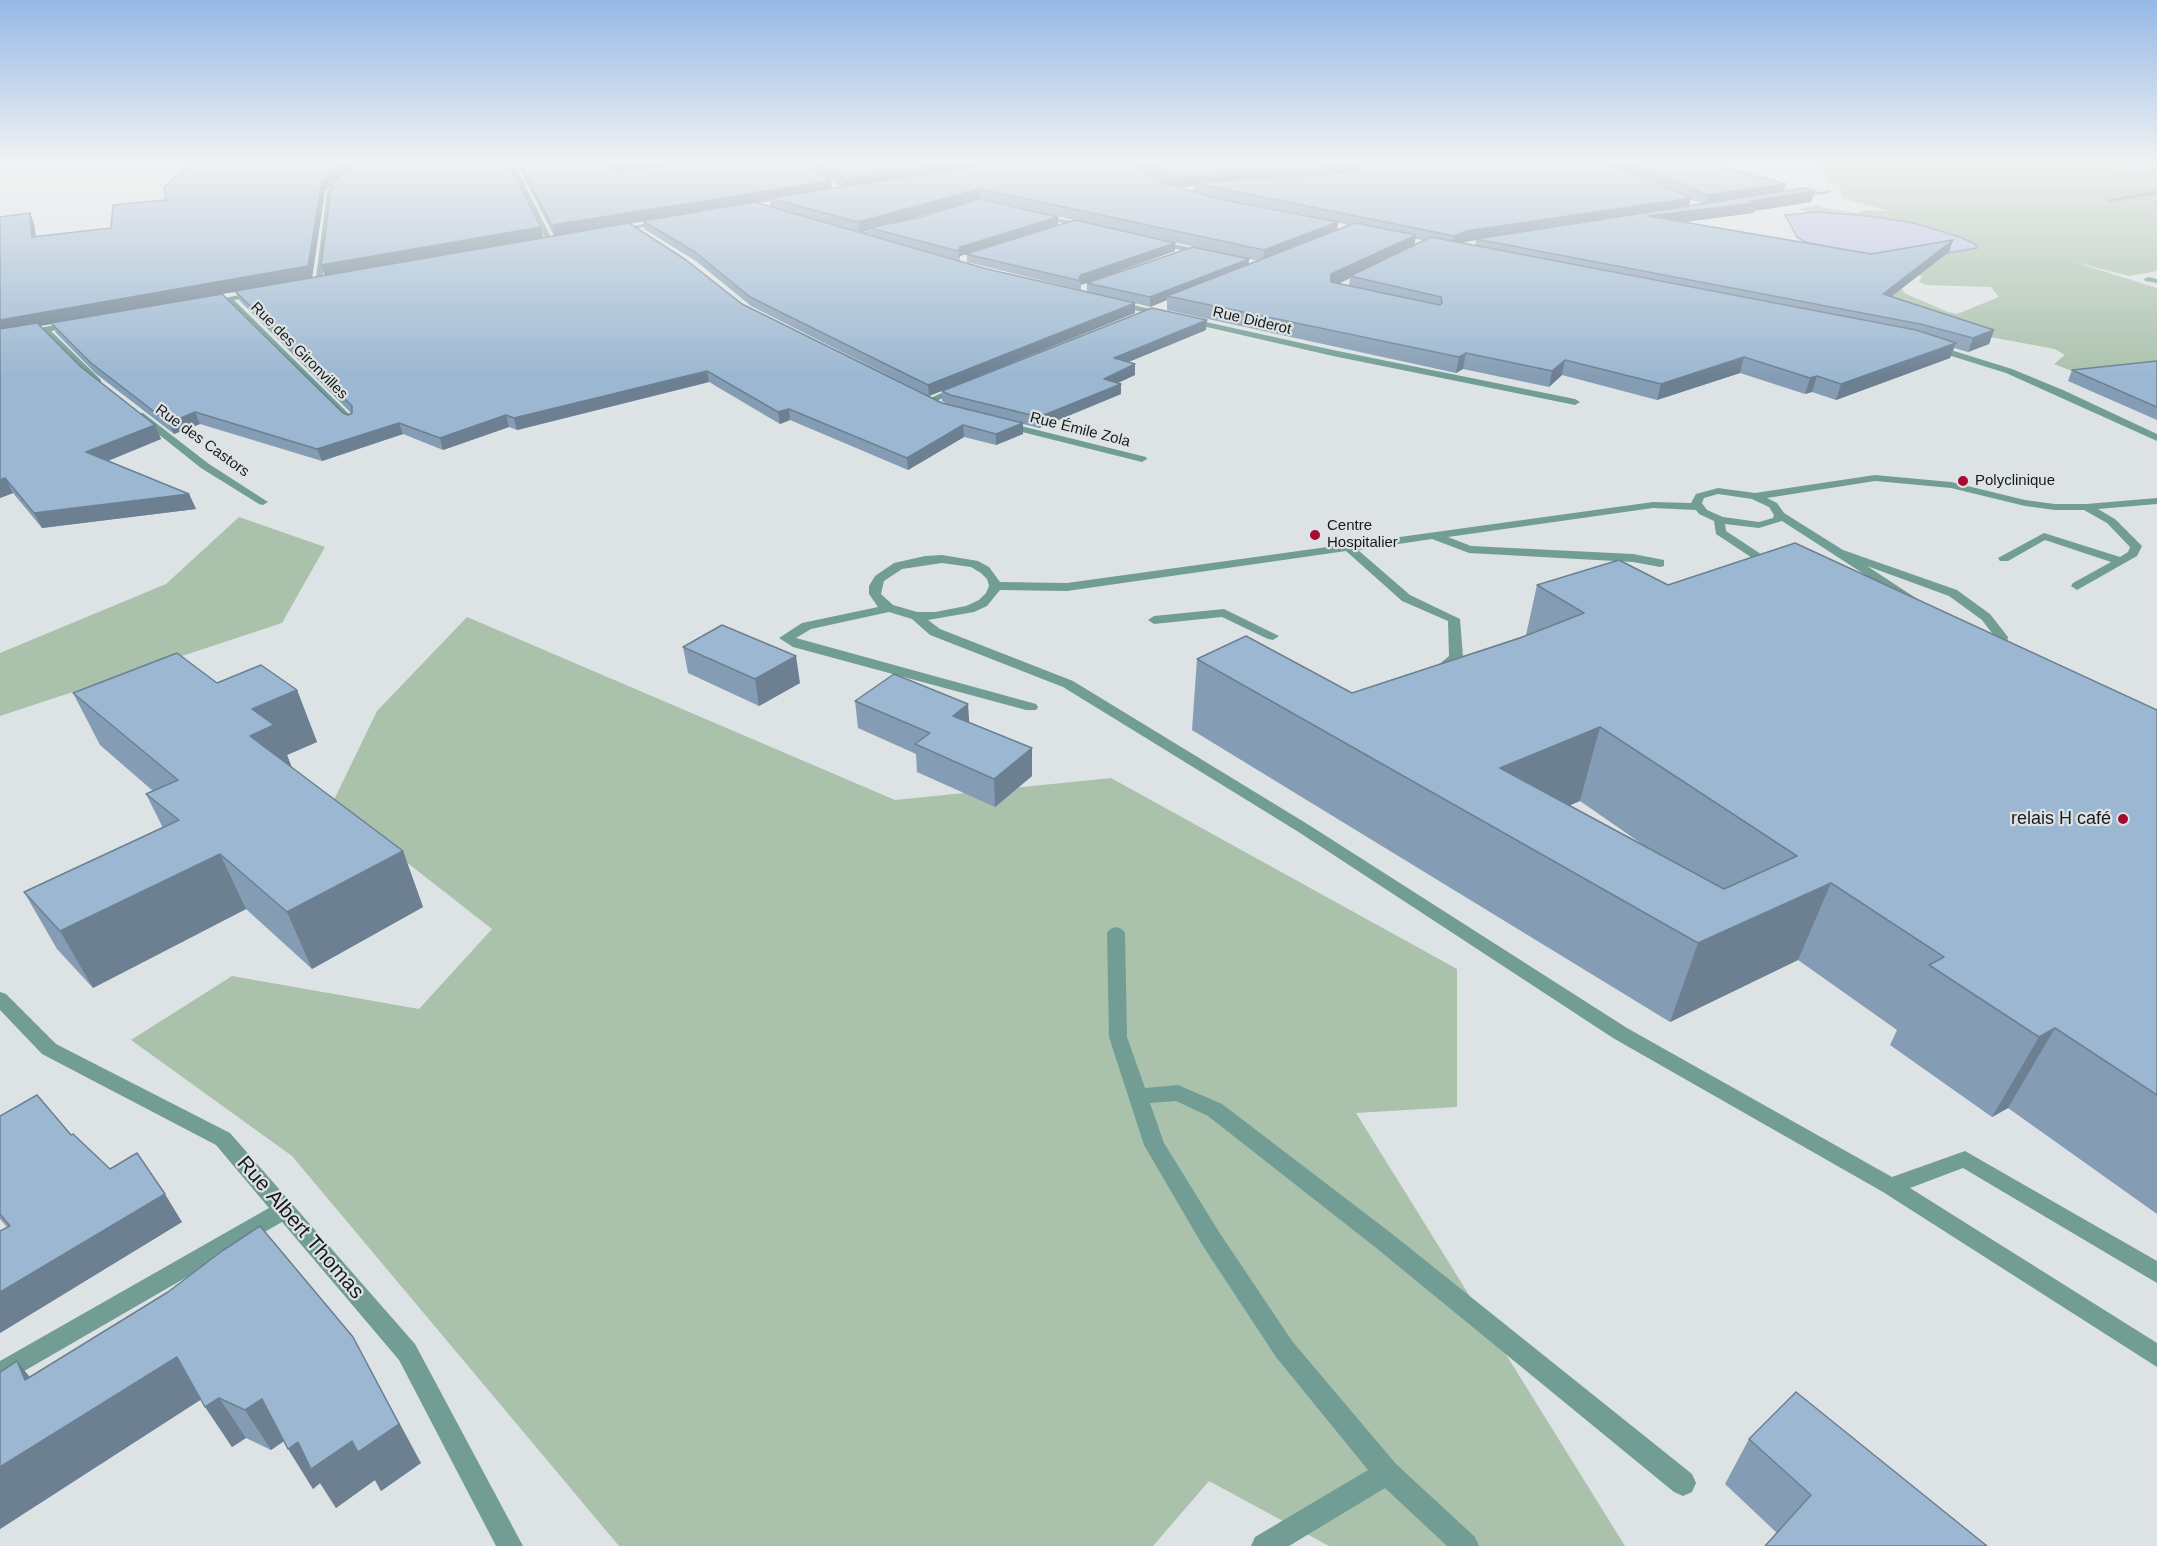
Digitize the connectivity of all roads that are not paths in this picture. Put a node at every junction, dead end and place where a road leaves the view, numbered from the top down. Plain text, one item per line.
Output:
1 (325, 233) edge
2 (547, 233) edge
3 (644, 233) edge
4 (870, 233) edge
5 (649, 236) edge
6 (563, 239) edge
7 (1146, 240) edge
8 (551, 241) junction
9 (872, 241) edge
10 (540, 243) edge
11 (1192, 250) junction
12 (1213, 255) edge
13 (1170, 258) edge
14 (330, 281) edge
15 (318, 283) junction
16 (308, 285) edge
17 (269, 292) edge
18 (229, 299) junction
19 (1105, 301) edge
20 (1172, 304) edge
21 (194, 305) edge
22 (1151, 312) junction
23 (1140, 316) edge
24 (80, 324) edge
25 (45, 330) junction
26 (0, 338) edge
27 (1923, 344) edge
28 (974, 383) edge
29 (110, 392) edge
30 (919, 396) edge
31 (1575, 402) dead end
32 (129, 407) edge
33 (351, 421) edge
34 (998, 423) edge
35 (2157, 438) edge
36 (1142, 459) dead end
37 (1755, 496) junction
38 (2157, 501) edge
39 (263, 502) dead end
40 (1698, 507) junction
41 (2086, 507) junction
42 (1780, 515) junction
43 (1719, 519) junction
44 (1434, 536) junction
45 (1350, 549) junction
46 (1840, 553) junction
47 (2004, 558) dead end
48 (2121, 561) junction
49 (1660, 563) dead end
50 (1779, 572) edge
51 (994, 586) junction
52 (2078, 586) dead end
53 (889, 608) junction
54 (1929, 610) edge
55 (916, 616) junction
56 (1154, 620) dead end
57 (1273, 636) dead end
58 (1978, 659) edge
59 (1428, 680) edge
60 (1031, 707) dead end
61 (1116, 933) dead end
62 (0, 999) edge
63 (1138, 1096) junction
64 (1890, 1186) junction
65 (284, 1210) junction
66 (2157, 1272) edge
67 (2157, 1356) edge
68 (0, 1374) edge
69 (1387, 1473) junction
70 (1683, 1483) dead end
71 (510, 1546) edge
72 (1264, 1546) edge
73 (1466, 1546) edge

1 - 15 street
2 - 8 street
3 - 5 street
4 - 9 street
6 - 8 street
7 - 11 street
8 - 10 street
11 - 12 street
11 - 13 street
14 - 15 street
15 - 16 street
17 - 18 street
18 - 21 street
18 - 33 street, Rue des Gironvilles
19 - 22 street, Rue Diderot
20 - 22 street
22 - 23 street
22 - 31 street, Rue Diderot
24 - 25 street
25 - 26 street
25 - 29 street
27 - 35 street
28 - 30 street
32 - 39 street, Rue des Castors
34 - 36 street, Rue Émile Zola
37 - 40 street
37 - 41 street
37 - 42 street
38 - 41 street
40 - 43 street
40 - 44 street
41 - 48 street
42 - 43 street
42 - 46 street
43 - 50 street
44 - 45 street
44 - 49 street
45 - 51 street
45 - 59 street
46 - 54 street
46 - 58 street
47 - 48 street
48 - 52 street
51 - 53 street
51 - 55 street
53 - 55 street
53 - 60 street
55 - 64 street
56 - 57 street
61 - 63 street
62 - 65 street, Rue Albert Thomas
63 - 69 street
63 - 70 street
64 - 66 street
64 - 67 street
65 - 68 street
65 - 71 street, Rue Albert Thomas
69 - 72 street
69 - 73 street

